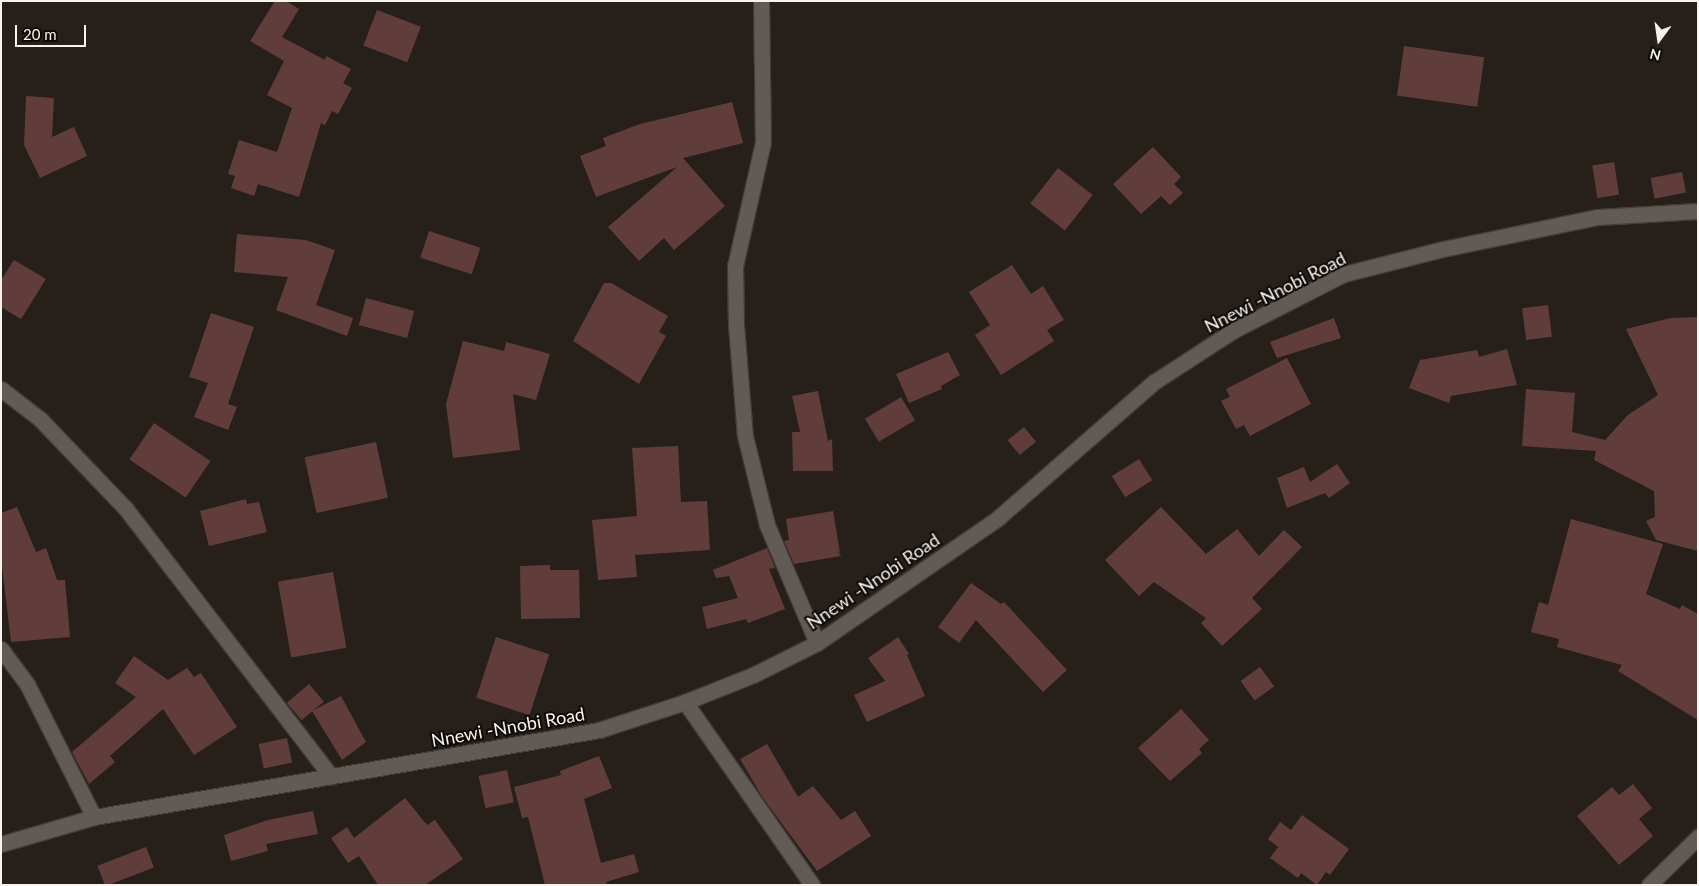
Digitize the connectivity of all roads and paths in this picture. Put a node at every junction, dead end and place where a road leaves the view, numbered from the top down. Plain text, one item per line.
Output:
1 (761, 1) edge
2 (1698, 211) edge
3 (1, 389) edge
4 (817, 643) junction
5 (1, 649) edge
6 (685, 702) junction
7 (332, 776) junction
8 (94, 817) junction
9 (1698, 837) edge
10 (1, 844) edge
11 (812, 885) edge
12 (1649, 885) edge

1 - 4 main road
2 - 4 main road, Nnewi -Nnobi Road
3 - 7 main road
4 - 6 main road, Nnewi -Nnobi Road
5 - 8 main road
6 - 7 main road, Nnewi -Nnobi Road
6 - 11 main road
7 - 8 main road, Nnewi -Nnobi Road
8 - 10 main road, Nnewi -Nnobi Road
9 - 12 main road

